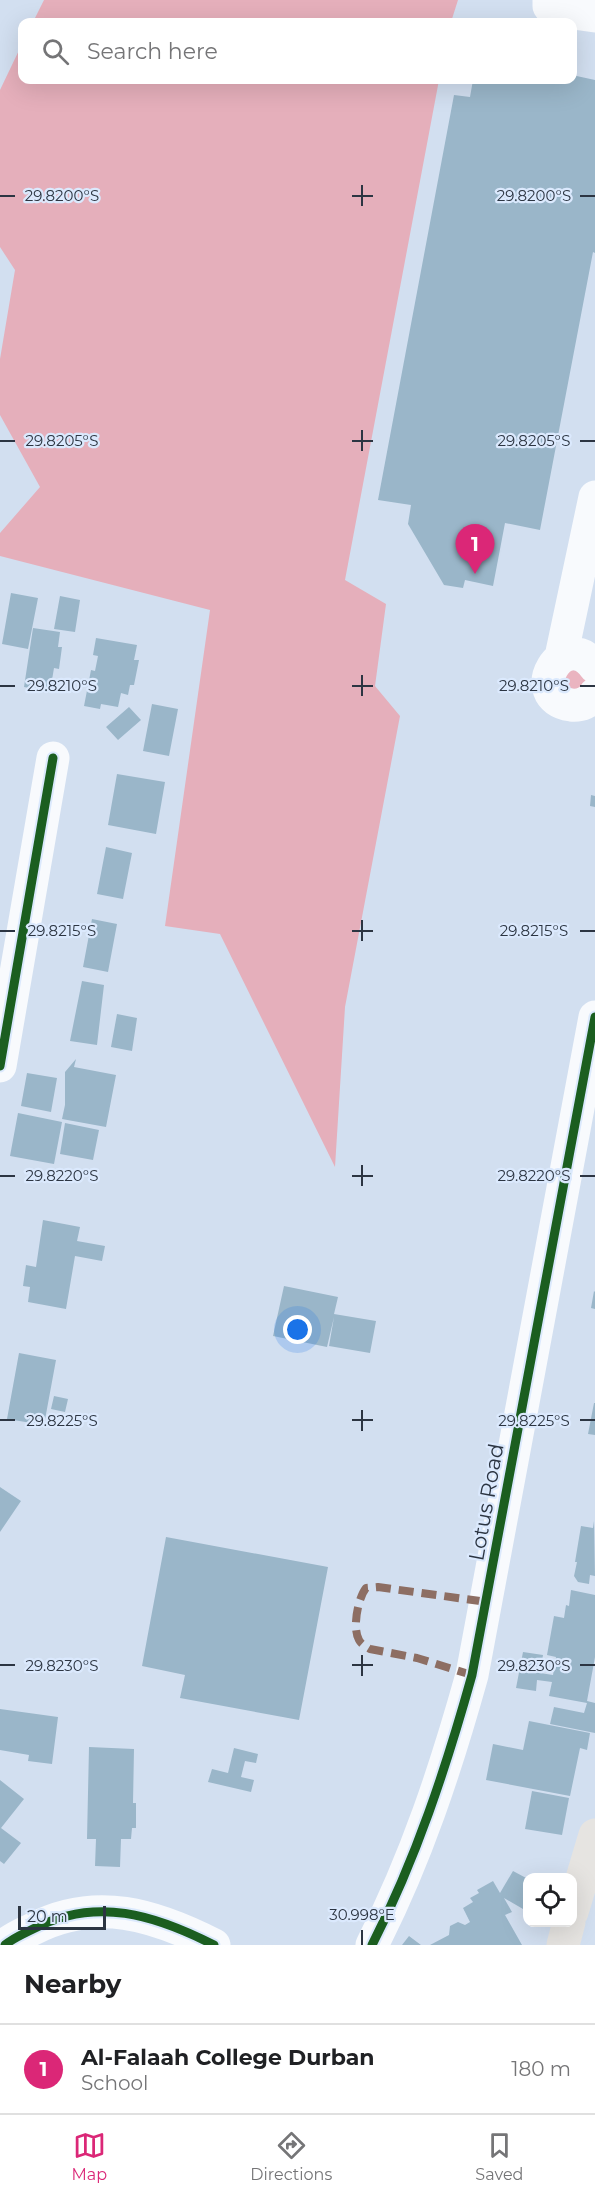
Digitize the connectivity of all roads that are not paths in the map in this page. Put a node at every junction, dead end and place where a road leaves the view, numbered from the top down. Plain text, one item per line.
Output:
1 (549, 0) edge
2 (595, 16) edge
3 (595, 496) edge
4 (561, 657) junction
5 (595, 689) edge
6 (53, 758) dead end
7 (595, 1017) edge
8 (0, 1066) edge
9 (595, 1835) edge
10 (577, 1898) edge
11 (568, 1927) edge
12 (5, 1945) edge
13 (214, 1945) edge
14 (372, 1945) edge
15 (563, 1945) edge

1 - 2 street
3 - 4 street
4 - 5 street
4 - 5 street
6 - 8 street
7 - 14 street, Lotus Road
9 - 10 main road
11 - 15 main road
12 - 13 street

